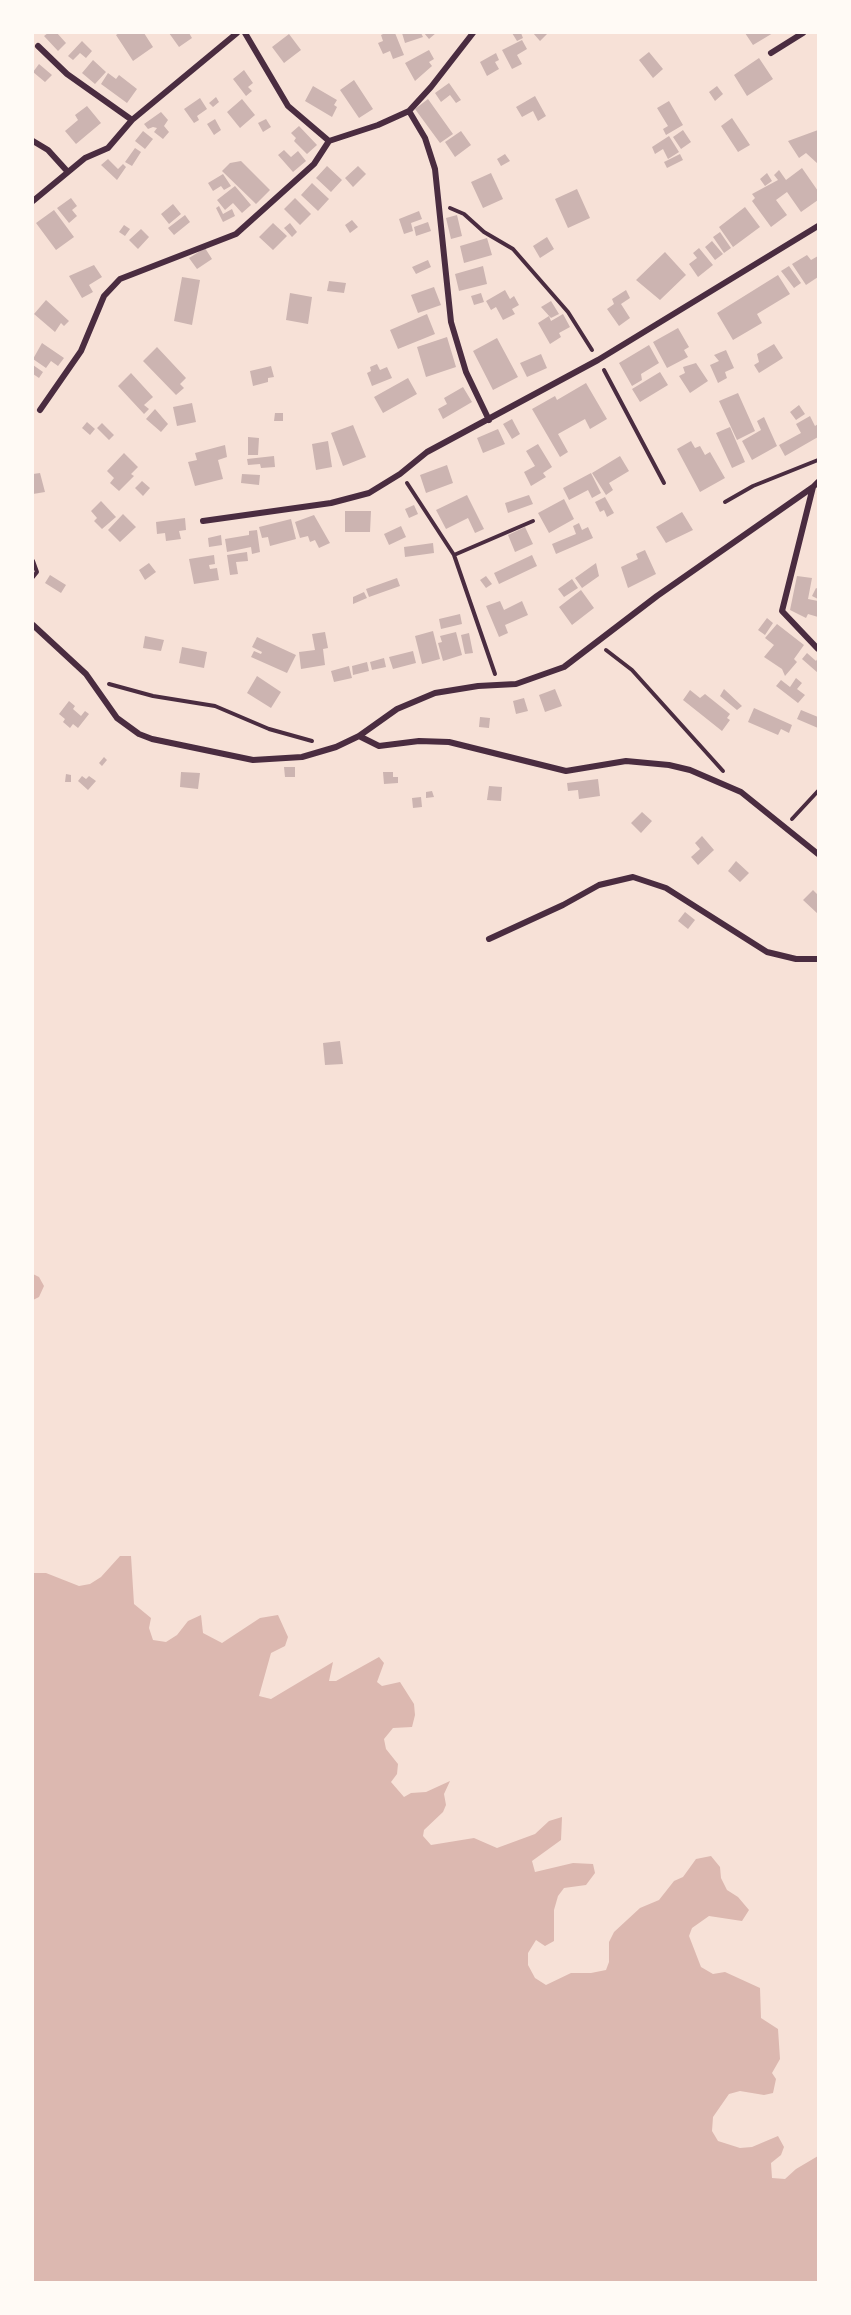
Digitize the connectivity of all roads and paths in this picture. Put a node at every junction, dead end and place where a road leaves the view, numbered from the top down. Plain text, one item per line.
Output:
1 (237, 33) edge
2 (245, 33) edge
3 (473, 33) edge
4 (803, 33) edge
5 (39, 46) dead end
6 (771, 53) dead end
7 (409, 111) junction
8 (132, 120) junction
9 (33, 141) edge
10 (329, 141) junction
11 (67, 171) junction
12 (33, 201) edge
13 (438, 203) junction
14 (818, 226) edge
15 (598, 360) junction
16 (40, 410) dead end
17 (489, 420) junction
18 (818, 460) edge
19 (400, 474) junction
20 (664, 483) dead end
21 (816, 484) edge
22 (725, 502) dead end
23 (203, 520) dead end
24 (532, 521) dead end
25 (454, 555) junction
26 (33, 561) edge
27 (33, 577) edge
28 (33, 625) edge
29 (597, 643) junction
30 (818, 649) edge
31 (86, 674) junction
32 (500, 686) junction
33 (359, 736) junction
34 (336, 747) junction
35 (818, 791) edge
36 (741, 792) junction
37 (786, 826) junction
38 (818, 854) edge
39 (489, 939) dead end
40 (818, 959) edge

1 - 8 street
2 - 10 street
3 - 7 street
4 - 6 street
5 - 8 street
7 - 10 street
7 - 13 street
8 - 11 street
9 - 11 street
10 - 16 street
11 - 12 street
13 - 15 path
13 - 17 street
14 - 15 street
15 - 17 street
15 - 20 path
17 - 19 street
18 - 22 path
19 - 23 street
19 - 25 path
21 - 29 street
21 - 30 street
24 - 25 path
25 - 32 path
26 - 27 path
28 - 31 street
29 - 32 street
29 - 36 path
31 - 34 path
31 - 34 street
32 - 33 street
33 - 34 street
33 - 36 street
35 - 37 path
36 - 37 street
37 - 38 street
39 - 40 street

